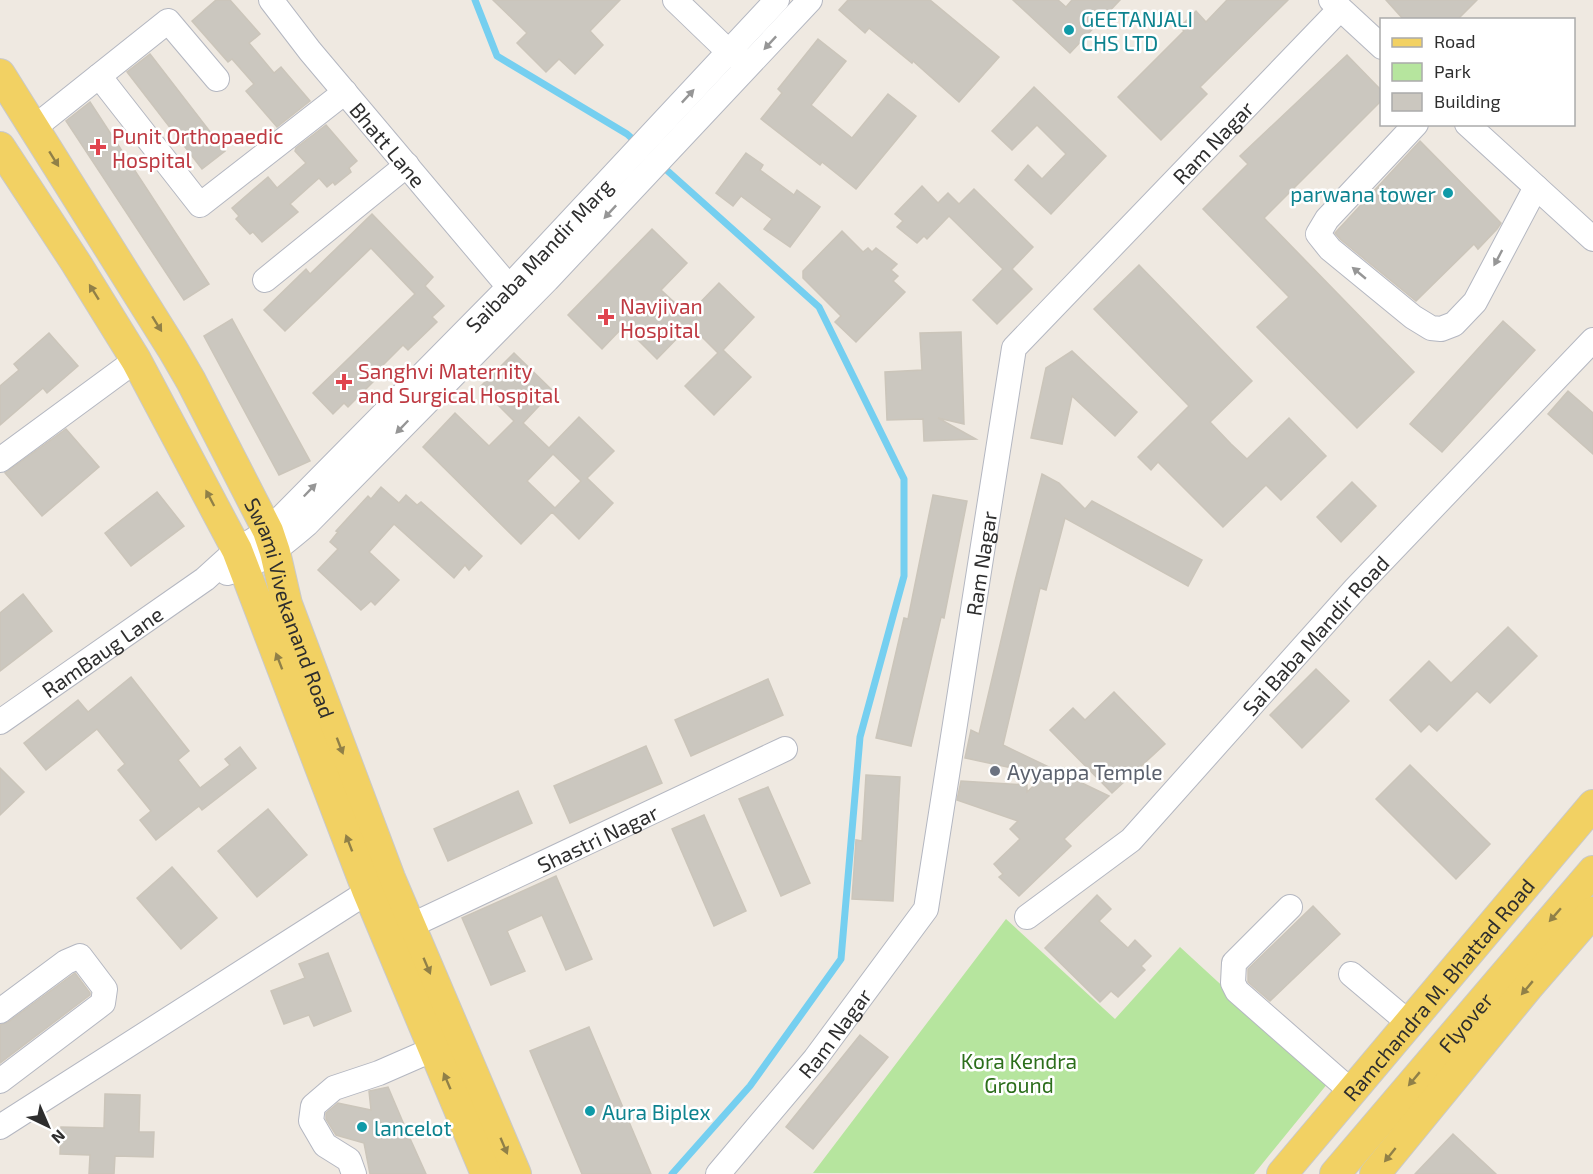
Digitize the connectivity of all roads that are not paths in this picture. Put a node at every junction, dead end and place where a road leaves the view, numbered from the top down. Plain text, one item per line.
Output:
1 (271, 0) edge
2 (675, 0) edge
3 (777, 0) edge
4 (810, 0) edge
5 (1335, 4) edge
6 (1380, 45) edge
7 (739, 58) junction
8 (0, 74) edge
9 (99, 76) junction
10 (217, 79) dead end
11 (345, 92) junction
12 (1414, 126) edge
13 (1469, 126) edge
14 (35, 127) junction
15 (0, 147) edge
16 (649, 154) junction
17 (407, 165) junction
18 (1531, 196) junction
19 (1593, 239) edge
20 (265, 280) dead end
21 (509, 286) junction
22 (1593, 340) edge
23 (136, 360) junction
24 (0, 460) edge
25 (272, 541) junction
26 (241, 559) junction
27 (0, 722) edge
28 (785, 749) dead end
29 (1593, 805) edge
30 (1593, 835) edge
31 (1593, 871) edge
32 (379, 884) junction
33 (1290, 907) dead end
34 (1593, 912) edge
35 (1027, 917) dead end
36 (410, 926) junction
37 (1350, 974) dead end
38 (0, 1011) edge
39 (1409, 1023) junction
40 (434, 1049) junction
41 (0, 1081) edge
42 (1352, 1091) junction
43 (0, 1127) edge
44 (354, 1174) edge
45 (486, 1174) edge
46 (516, 1174) edge
47 (718, 1174) edge
48 (1282, 1174) edge
49 (1304, 1174) edge
50 (1335, 1174) edge
51 (1375, 1174) edge

1 - 11 street, Bhatt Lane
2 - 7 street
3 - 7 street, Saibaba Mandir Marg
4 -> 7 street, Saibaba Mandir Marg
5 - 6 street
5 - 47 street, Ram Nagar
7 - 16 street, Saibaba Mandir Marg
8 - 14 main road, Swami Vivekanand Road
9 - 10 street
9 - 11 street
9 - 14 street
11 - 17 street, Bhatt Lane
18 -> 12 street
13 - 18 street
14 -> 25 main road, Swami Vivekanand Road
23 -> 15 main road, Swami Vivekanand Road
16 - 21 street, Saibaba Mandir Marg
16 -> 25 street, Saibaba Mandir Marg
17 - 20 street
17 - 21 street, Bhatt Lane
18 - 19 street
25 -> 21 street, Saibaba Mandir Marg
22 - 35 street, Sai Baba Mandir Road
23 - 24 street
26 -> 23 main road, Swami Vivekanand Road
25 - 26 street, Saibaba Mandir Marg
25 -> 32 main road, Swami Vivekanand Road
26 - 27 street, RamBaug Lane
32 -> 26 main road, Swami Vivekanand Road
28 - 36 street, Shastri Nagar
29 - 39 main road, Ramchandra M. Bhattad Road
30 - 49 main road, Flyover
31 -> 50 main road, Flyover
32 - 36 main road, Swami Vivekanand Road
32 - 40 main road, Swami Vivekanand Road
32 - 43 street
33 - 42 street
34 -> 51 main road
36 -> 46 main road, Swami Vivekanand Road
37 - 39 street
38 - 41 street
39 - 42 main road, Ramchandra M. Bhattad Road
40 - 44 street
45 -> 40 main road, Swami Vivekanand Road
42 - 48 main road, Ramchandra M. Bhattad Road

